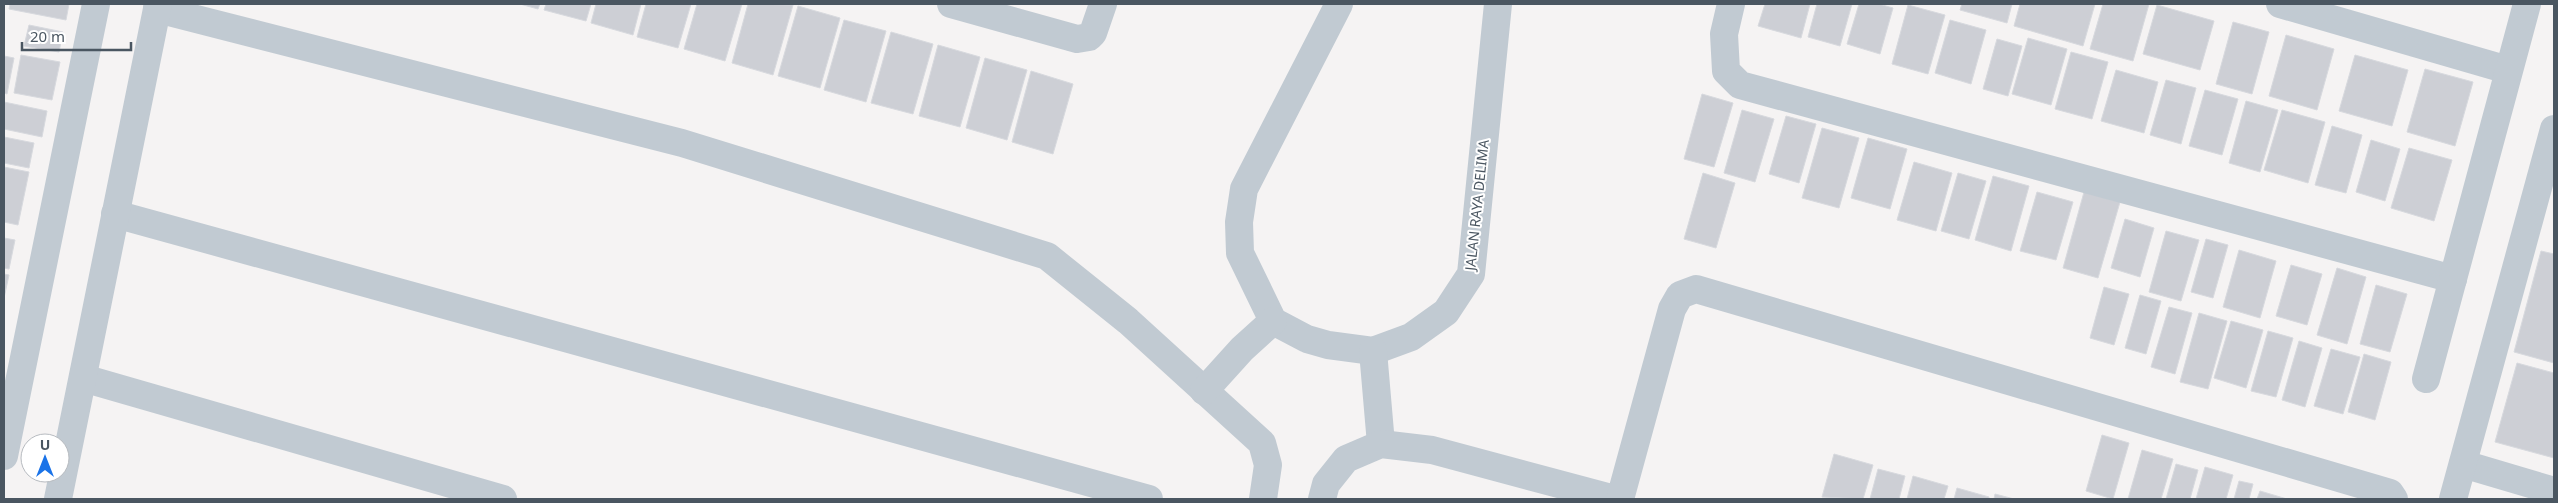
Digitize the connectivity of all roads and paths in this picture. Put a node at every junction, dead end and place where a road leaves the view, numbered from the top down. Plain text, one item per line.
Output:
1 (96, 4) edge
2 (951, 4) edge
3 (1103, 4) edge
4 (1339, 4) edge
5 (1498, 4) edge
6 (1731, 4) edge
7 (2280, 4) edge
8 (2527, 4) edge
9 (157, 6) edge
10 (2508, 70) junction
11 (2554, 129) edge
12 (2544, 207) edge
13 (115, 214) junction
14 (2453, 279) junction
15 (1273, 321) junction
16 (1373, 351) junction
17 (83, 378) junction
18 (2426, 379) dead end
19 (1204, 391) junction
20 (1381, 444) junction
21 (4, 456) edge
22 (2463, 464) junction
23 (2554, 491) edge
24 (58, 499) edge
25 (503, 499) edge
26 (1149, 499) edge
27 (1263, 499) edge
28 (1322, 499) edge
29 (1615, 499) edge
30 (1620, 499) edge
31 (2394, 499) edge
32 (2453, 499) edge

1 - 21 street
2 - 3 street
4 - 15 street
5 - 16 street, JALAN RAYA DELIMA
6 - 14 street
7 - 10 street
8 - 10 street
9 - 13 street
9 - 19 street
10 - 14 street
11 - 12 street
12 - 22 street
13 - 17 street
13 - 26 street
14 - 18 street
15 - 16 street, JALAN RAYA DELIMA
15 - 19 street
16 - 20 street
17 - 24 street
17 - 25 street
19 - 27 street
20 - 28 street
20 - 29 street
22 - 23 street
22 - 32 street
30 - 31 street

